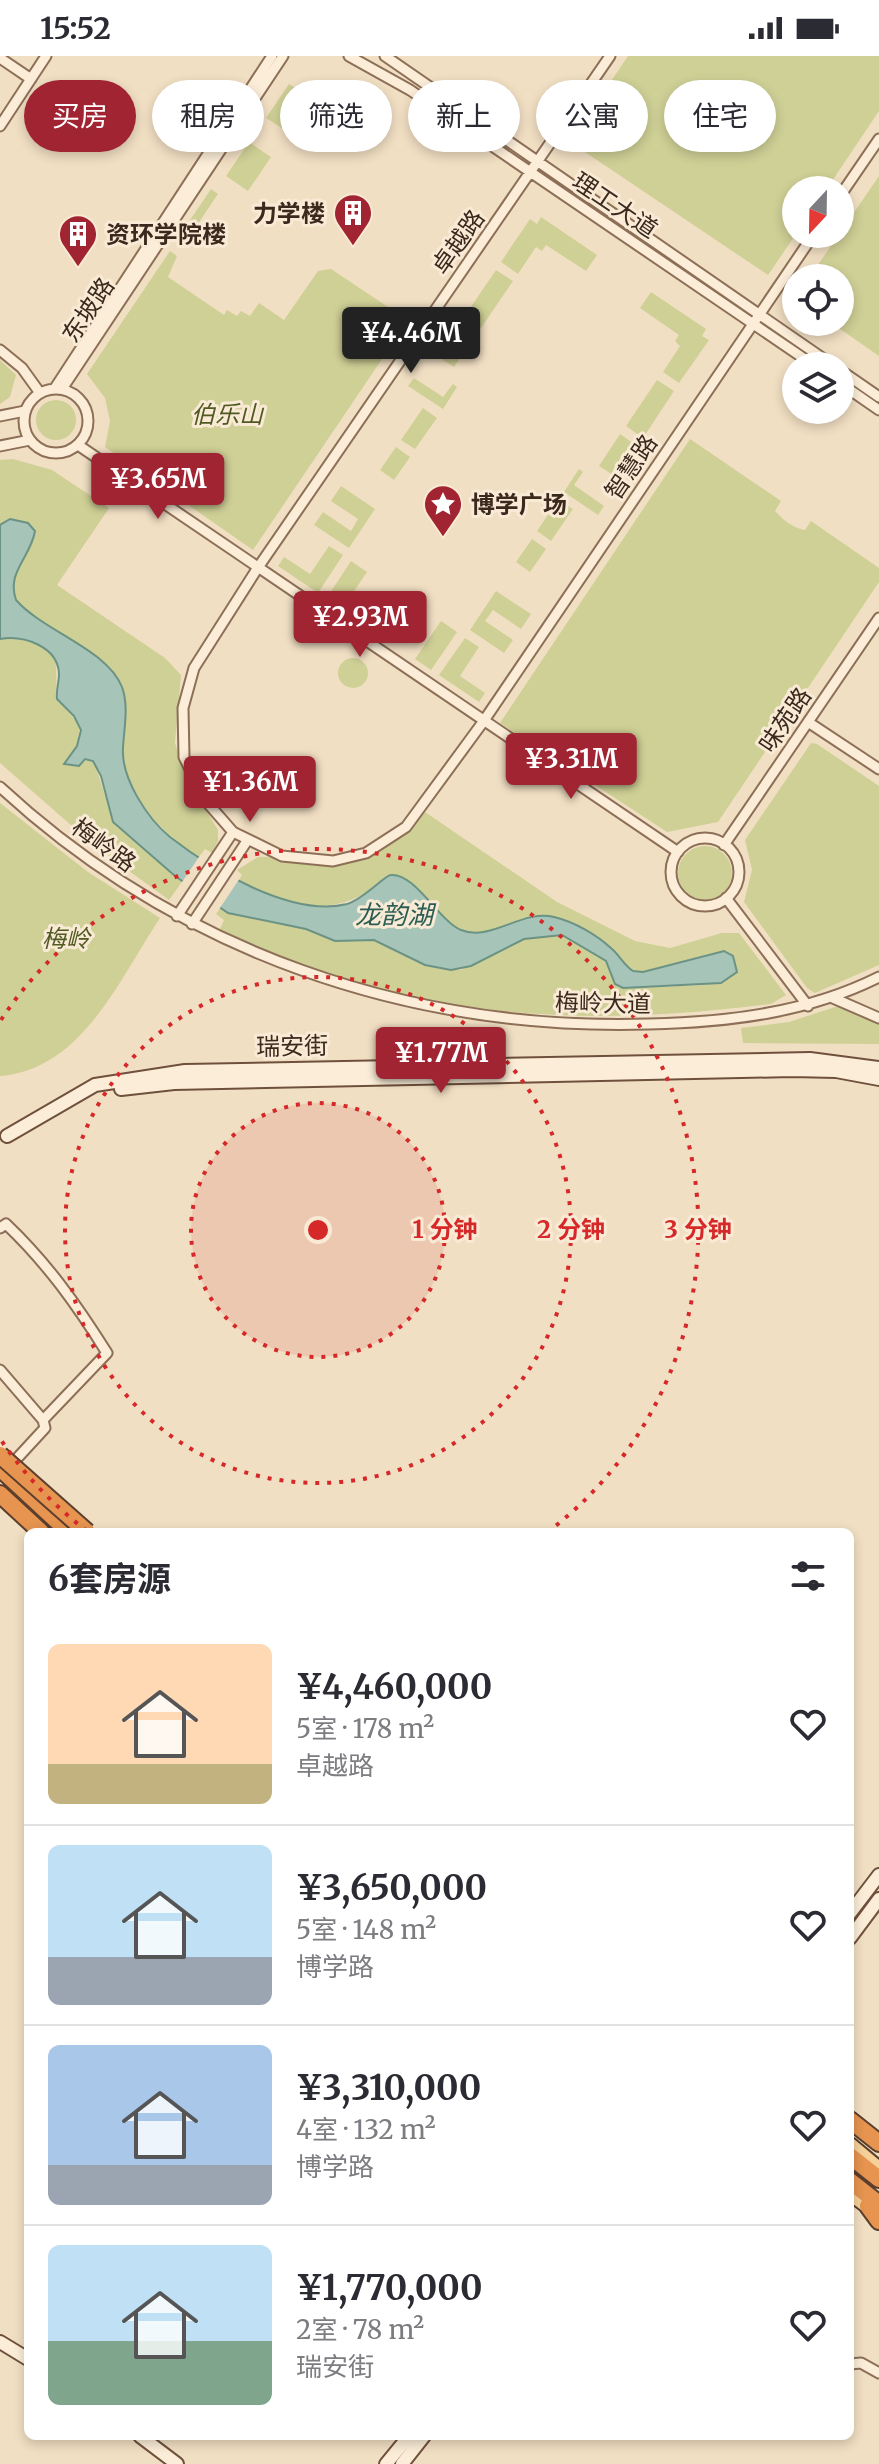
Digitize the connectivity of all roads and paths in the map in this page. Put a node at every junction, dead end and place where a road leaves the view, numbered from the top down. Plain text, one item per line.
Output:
1 (46, 56) edge
2 (272, 56) edge
3 (283, 56) edge
4 (349, 56) edge
5 (385, 56) edge
6 (610, 56) edge
7 (0, 58) edge
8 (31, 79) junction
9 (0, 126) edge
10 (879, 139) edge
11 (538, 163) junction
12 (531, 172) junction
13 (854, 176) edge
14 (804, 248) edge
15 (760, 313) junction
16 (753, 323) junction
17 (0, 350) edge
18 (795, 352) edge
19 (814, 352) edge
20 (854, 380) edge
21 (59, 389) junction
22 (40, 393) junction
23 (854, 393) edge
24 (879, 397) edge
25 (879, 410) edge
26 (25, 411) junction
27 (0, 416) edge
28 (30, 440) junction
29 (78, 445) junction
30 (0, 446) edge
31 (257, 569) junction
32 (879, 618) edge
33 (483, 722) junction
34 (808, 722) junction
35 (879, 769) edge
36 (0, 787) edge
37 (233, 832) junction
38 (247, 841) junction
39 (724, 845) junction
40 (678, 852) junction
41 (726, 898) junction
42 (177, 916) junction
43 (192, 924) junction
44 (879, 977) edge
45 (833, 998) junction
46 (808, 1006) junction
47 (879, 1018) edge
48 (879, 1068) edge
49 (879, 1079) edge
50 (0, 1228) edge
51 (0, 1370) edge
52 (43, 1420) junction
53 (3, 1463) edge
54 (0, 1494) edge
55 (0, 1503) edge
56 (29, 1528) edge
57 (37, 1528) edge
58 (65, 1528) edge
59 (81, 1528) edge
60 (879, 1875) edge
61 (879, 1899) edge
62 (854, 1908) edge
63 (854, 1933) edge
64 (854, 2123) edge
65 (879, 2143) edge
66 (854, 2148) edge
67 (854, 2159) edge
68 (879, 2169) edge
69 (879, 2179) edge
70 (854, 2185) edge
71 (854, 2195) edge
72 (875, 2208) edge
73 (879, 2221) edge
74 (0, 2342) edge
75 (24, 2357) edge
76 (854, 2364) edge
77 (879, 2373) edge
78 (145, 2440) edge
79 (406, 2440) edge
80 (421, 2440) edge
81 (177, 2464) edge
82 (386, 2464) edge
83 (402, 2464) edge

1 - 8 street
2 - 21 street, 东坡路
3 - 21 street, 东坡路
4 - 12 street, 理工大道
5 - 11 street, 理工大道
6 - 11 street, 卓越路
7 - 8 street
8 - 9 street
10 - 13 street
11 - 12 street, 卓越路
11 - 15 street, 理工大道
12 - 16 street, 理工大道
12 - 31 street, 卓越路
14 - 15 street, 智慧路
15 - 16 street, 智慧路
15 - 19 street, 理工大道
16 - 18 street, 理工大道
16 - 33 street, 智慧路
17 - 22 street
20 - 24 street
21 - 22 street
21 - 29 street
22 - 26 street
23 - 25 street
26 - 27 street
26 - 28 street
28 - 29 street
28 - 30 street
29 - 31 street
31 - 33 street
31 - 37 street
32 - 34 street, 味苑路
33 - 38 street
33 - 40 street
34 - 35 street
34 - 39 street, 味苑路
36 - 42 street, 梅岭路
37 - 38 street
37 - 42 street
38 - 43 street
39 - 40 street
39 - 41 street
40 - 41 street
41 - 46 street
42 - 43 street, 梅岭路
43 - 46 street, 梅岭大道
44 - 45 street, 梅岭大道
45 - 46 street, 梅岭大道
45 - 47 street
48 - 49 main road, 瑞安街
50 - 52 street
51 - 52 street
52 - 53 street
53 - 58 highway
53 - 59 highway, bridge
54 - 57 highway
55 - 56 main road
60 - 62 main road
61 - 63 main road
64 - 65 highway
66 - 68 main road
67 - 69 highway
70 - 72 highway
71 - 72 main road
72 - 73 highway
74 - 75 main road
76 - 77 street
78 - 81 main road
79 - 82 main road
80 - 83 main road

